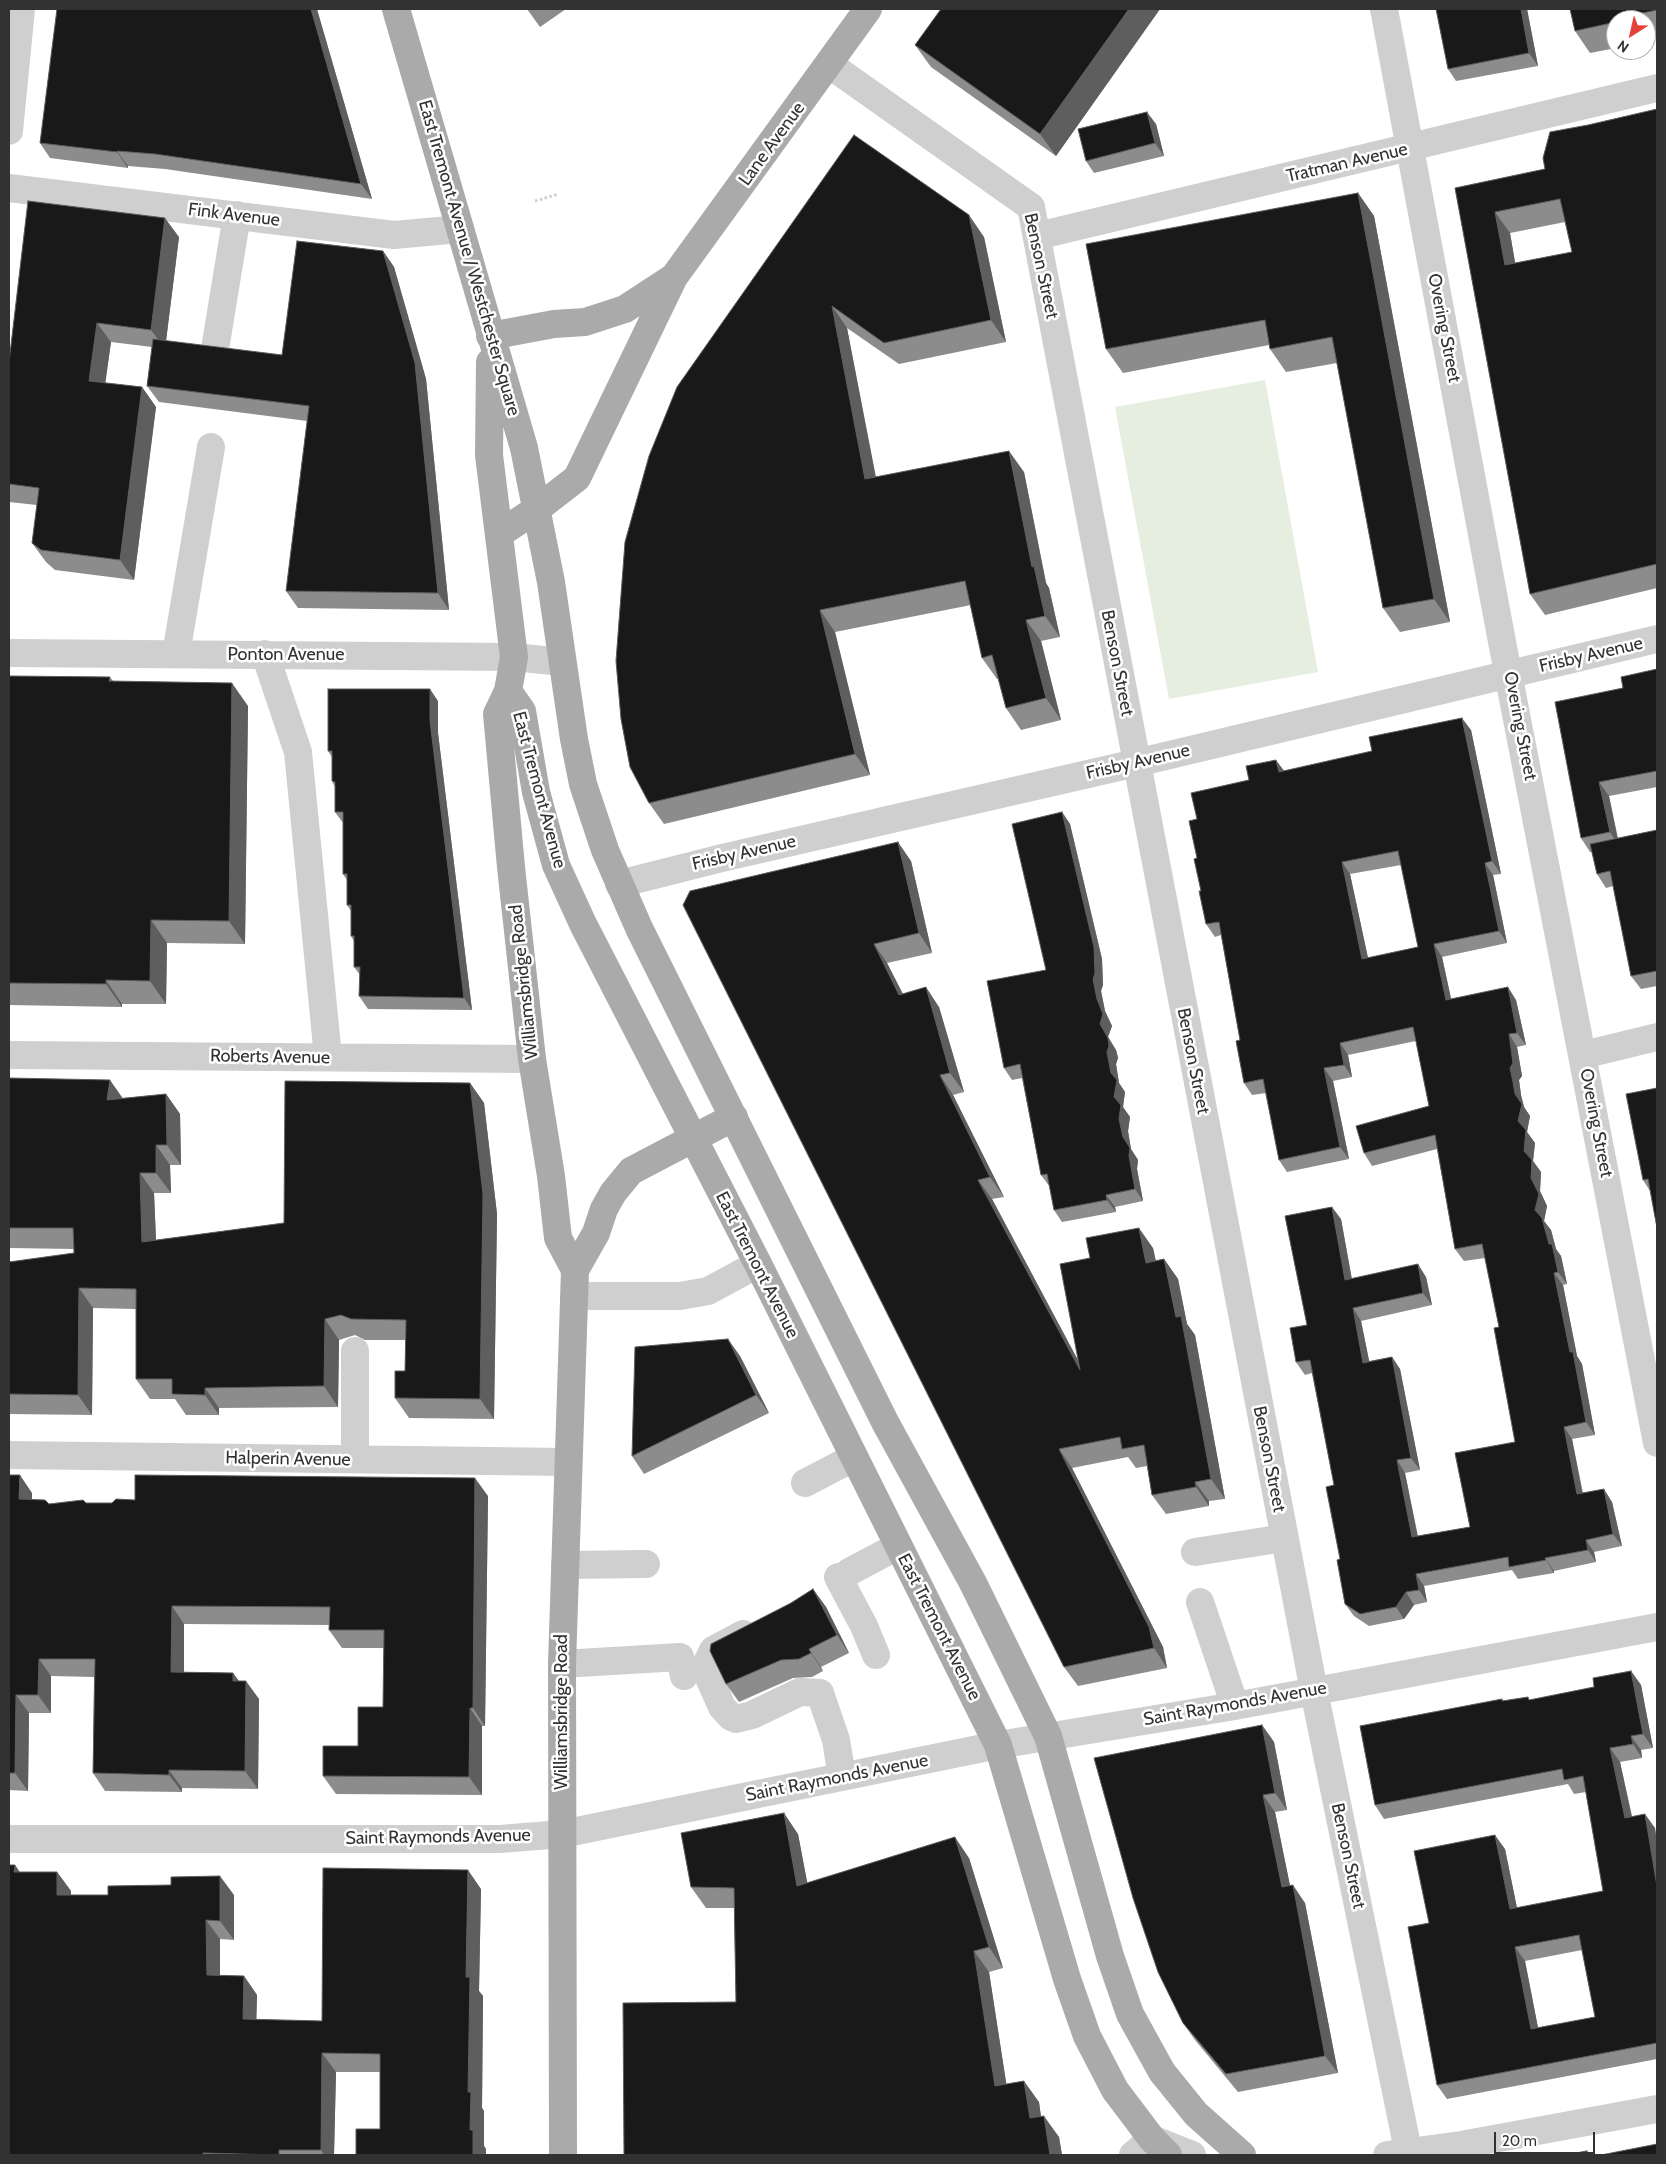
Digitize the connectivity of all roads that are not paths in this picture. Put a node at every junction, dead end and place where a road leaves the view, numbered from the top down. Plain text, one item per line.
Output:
1 (22, 9) edge
2 (396, 9) edge
3 (868, 9) edge
4 (1384, 9) edge
5 (830, 65) junction
6 (1657, 88) edge
7 (9, 131) edge
8 (1410, 148) junction
9 (9, 188) edge
10 (237, 215) junction
11 (460, 229) junction
12 (1037, 236) junction
13 (674, 277) junction
14 (490, 336) junction
15 (216, 343) dead end
16 (211, 447) dead end
17 (537, 510) junction
18 (499, 534) junction
19 (1657, 639) edge
20 (9, 653) edge
21 (176, 654) junction
22 (265, 654) junction
23 (514, 657) junction
24 (562, 662) junction
25 (1510, 674) junction
26 (508, 691) junction
27 (1136, 763) junction
28 (619, 884) junction
29 (1657, 1037) edge
30 (9, 1055) edge
31 (1583, 1055) junction
32 (328, 1057) junction
33 (532, 1059) junction
34 (734, 1117) junction
35 (692, 1138) junction
36 (758, 1264) junction
37 (575, 1283) junction
38 (355, 1351) dead end
39 (1657, 1442) edge
40 (9, 1455) edge
41 (853, 1458) junction
42 (355, 1460) junction
43 (568, 1462) junction
44 (805, 1483) dead end
45 (1284, 1538) junction
46 (898, 1546) junction
47 (1195, 1552) dead end
48 (646, 1564) dead end
49 (565, 1565) junction
50 (1200, 1602) dead end
51 (762, 1624) edge
52 (1657, 1627) edge
53 (876, 1655) dead end
54 (562, 1664) junction
55 (682, 1666) dead end
56 (826, 1689) junction
57 (1314, 1691) junction
58 (1235, 1706) junction
59 (714, 1725) dead end
60 (1048, 1736) junction
61 (998, 1745) junction
62 (842, 1777) junction
63 (562, 1834) junction
64 (9, 1839) edge
65 (1657, 2109) edge
66 (1151, 2150) edge
67 (1401, 2154) edge
68 (563, 2155) edge
69 (1192, 2155) edge
70 (1242, 2155) edge

1 - 7 street
2 - 11 main road, East Tremont Avenue / Westchester Square
3 - 5 main road, Lane Avenue
4 - 8 street, Overing Street
5 - 12 street, Benson Street
5 - 13 main road, Lane Avenue
6 - 8 street, Tratman Avenue
8 - 12 street, Tratman Avenue
8 - 25 street, Overing Street
9 - 10 street, Fink Avenue
10 - 11 street, Fink Avenue
10 - 15 street
11 - 14 main road, East Tremont Avenue / Westchester Square
12 - 27 street, Benson Street
13 - 14 main road, Lane Avenue
13 - 17 main road, Lane Avenue
14 - 17 main road, East Tremont Avenue / Westchester Square
14 - 18 main road, East Tremont Avenue
16 - 21 street
17 - 18 main road, Lane Avenue
17 - 24 main road
18 - 23 main road, East Tremont Avenue
19 - 25 street, Frisby Avenue
20 - 21 street, Ponton Avenue
21 - 22 street, Ponton Avenue
22 - 23 street, Ponton Avenue
22 - 32 street
23 - 24 street, Ponton Avenue
23 - 26 main road, East Tremont Avenue
24 - 28 main road
25 - 27 street, Frisby Avenue
25 - 31 street, Overing Street
26 - 33 main road, Williamsbridge Road
26 - 35 main road, East Tremont Avenue
27 - 28 street, Frisby Avenue
27 - 45 street, Benson Street
28 - 34 main road
29 - 31 street
30 - 32 street, Roberts Avenue
31 - 39 street, Overing Street
32 - 33 street, Roberts Avenue
33 - 37 main road, Williamsbridge Road
34 - 35 main road, Williamsbridge Road
34 - 60 main road
35 - 36 main road, East Tremont Avenue
35 - 37 main road, Williamsbridge Road
36 - 37 street
36 - 41 main road, East Tremont Avenue
37 - 43 main road, Williamsbridge Road
38 - 42 street
40 - 42 street, Halperin Avenue
41 - 44 street
41 - 46 main road, East Tremont Avenue
42 - 43 street, Halperin Avenue
43 - 49 main road, Williamsbridge Road
45 - 47 street
45 - 57 street, Benson Street
46 - 53 street
46 - 61 main road, East Tremont Avenue
48 - 49 street
49 - 54 main road, Williamsbridge Road
50 - 58 street
51 - 56 street
52 - 57 street, Saint Raymonds Avenue
54 - 55 street
54 - 63 main road, Williamsbridge Road
56 - 59 street
56 - 62 street
57 - 58 street, Saint Raymonds Avenue
57 - 67 street, Benson Street
58 - 60 street, Saint Raymonds Avenue
60 - 61 street, Saint Raymonds Avenue
60 - 70 main road
61 - 62 street, Saint Raymonds Avenue
61 - 66 main road, East Tremont Avenue
62 - 63 street, Saint Raymonds Avenue
63 - 64 street, Saint Raymonds Avenue
63 - 68 main road, Williamsbridge Road
65 - 67 street
66 - 69 street

